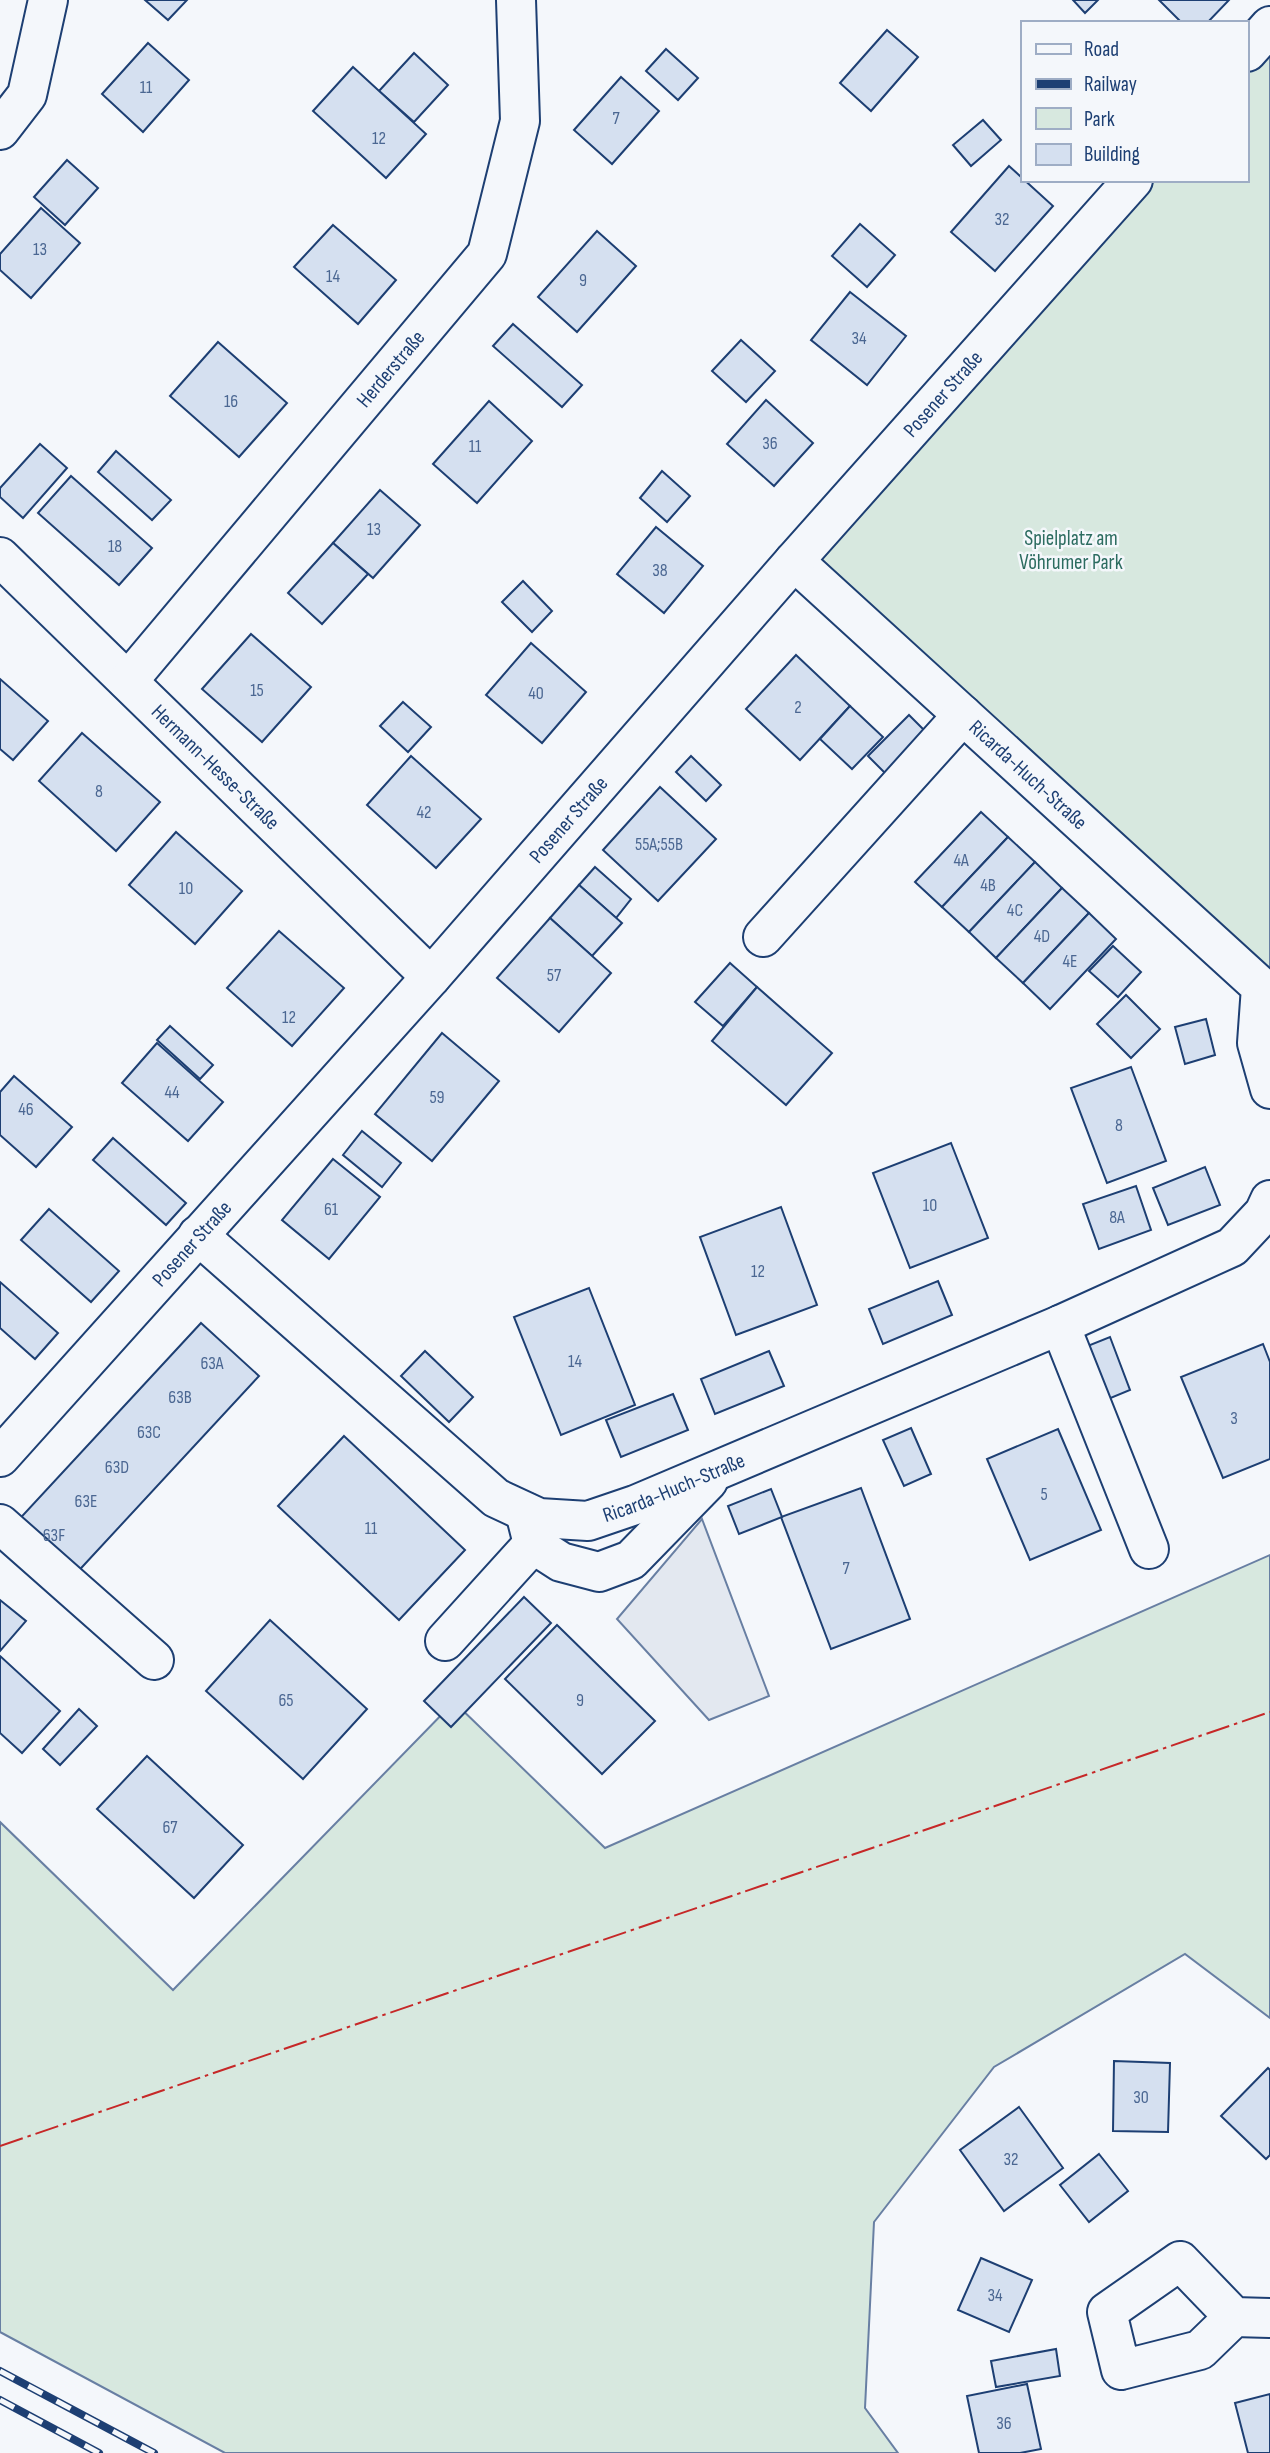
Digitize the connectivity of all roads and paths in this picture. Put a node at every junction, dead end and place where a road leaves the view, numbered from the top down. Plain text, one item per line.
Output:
1 (48, 0) edge
2 (516, 0) edge
3 (1270, 26) edge
4 (1249, 50) edge
5 (0, 130) edge
6 (1131, 182) edge
7 (0, 557) edge
8 (794, 561) junction
9 (128, 681) junction
10 (963, 715) junction
11 (763, 937) dead end
12 (431, 977) junction
13 (1265, 991) edge
14 (1270, 1090) edge
15 (1270, 1200) edge
16 (198, 1234) junction
17 (1060, 1325) junction
18 (0, 1457) edge
19 (721, 1467) junction
20 (0, 1524) edge
21 (529, 1528) junction
22 (1149, 1549) dead end
23 (445, 1641) dead end
24 (154, 1660) dead end

1 - 5 street
2 - 9 street, Herderstraße
3 - 4 street
6 - 8 street, Posener Straße
7 - 9 street, Hermann-Hesse-Straße
8 - 10 street, Ricarda-Huch-Straße
8 - 12 street, Posener Straße
9 - 12 street, Hermann-Hesse-Straße
10 - 11 street
10 - 13 street, Ricarda-Huch-Straße
12 - 16 street, Posener Straße
13 - 14 street, Ricarda-Huch-Straße
15 - 17 street, Ricarda-Huch-Straße
16 - 18 street, Posener Straße
16 - 21 street, Ricarda-Huch-Straße
17 - 19 street, Ricarda-Huch-Straße
17 - 22 street
19 - 21 street, Ricarda-Huch-Straße
19 - 21 street
20 - 24 street
21 - 23 street

